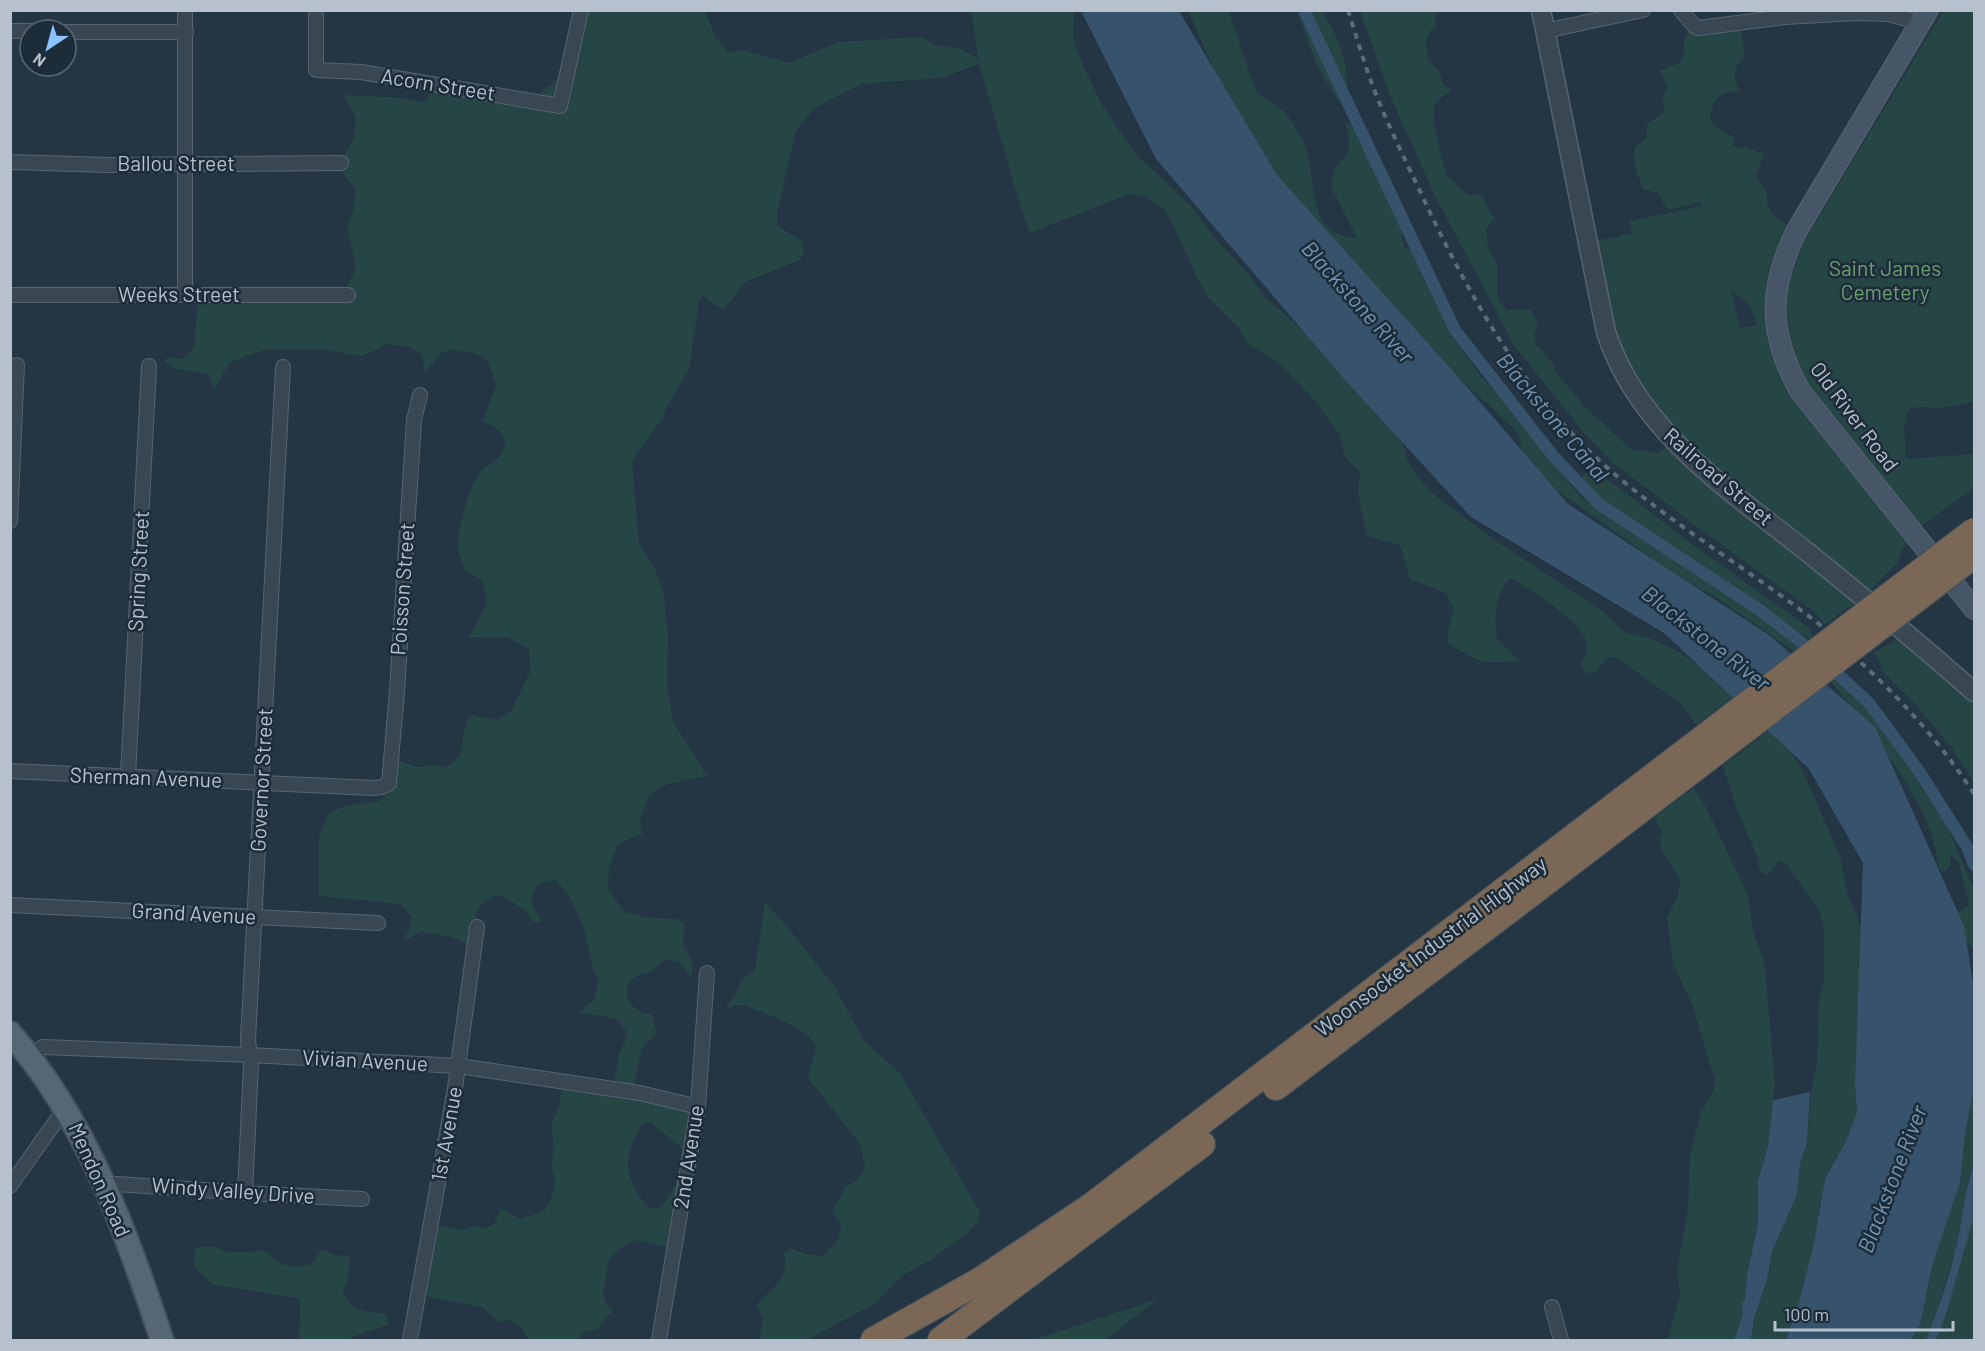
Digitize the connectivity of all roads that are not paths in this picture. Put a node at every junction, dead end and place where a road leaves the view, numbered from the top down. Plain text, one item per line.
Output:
1 (185, 10) edge
2 (316, 10) edge
3 (581, 10) edge
4 (1541, 10) edge
5 (1643, 10) edge
6 (1682, 10) edge
7 (1923, 19) edge
8 (1545, 31) junction
9 (78, 32) edge
10 (186, 32) junction
11 (10, 162) edge
12 (340, 163) dead end
13 (186, 165) junction
14 (10, 295) edge
15 (185, 295) junction
16 (348, 295) dead end
17 (17, 365) dead end
18 (149, 366) dead end
19 (283, 367) dead end
20 (420, 395) dead end
21 (10, 521) edge
22 (1974, 531) edge
23 (1974, 555) edge
24 (1974, 609) edge
25 (1974, 692) edge
26 (10, 771) edge
27 (128, 776) junction
28 (389, 783) joint
29 (262, 784) junction
30 (1508, 900) junction
31 (10, 906) edge
32 (255, 918) junction
33 (378, 923) dead end
34 (477, 927) dead end
35 (707, 973) dead end
36 (10, 1033) edge
37 (250, 1055) junction
38 (30, 1056) junction
39 (459, 1066) junction
40 (698, 1107) junction
41 (67, 1109) junction
42 (105, 1185) junction
43 (10, 1186) edge
44 (245, 1193) junction
45 (362, 1198) dead end
46 (1552, 1307) dead end
47 (162, 1341) edge
48 (410, 1341) edge
49 (658, 1341) edge
50 (874, 1341) edge
51 (941, 1341) edge
52 (1561, 1341) edge

1 - 10 street
2 - 3 street, Acorn Street
4 - 8 street, Railroad Street
5 - 8 street
6 - 7 street
7 - 24 main road, Old River Road
8 - 25 street, Railroad Street
9 - 10 street
10 - 13 street
11 - 13 street, Ballou Street
12 - 13 street, Ballou Street
13 - 15 street
14 - 15 street, Weeks Street
15 - 16 street, Weeks Street
17 - 21 street
18 - 27 street, Spring Street
19 - 29 street, Governor Street
20 - 28 street, Poisson Street
22 - 30 highway, Woonsocket Industrial Highway, bridge
23 - 30 highway, Woonsocket Industrial Highway, bridge
26 - 27 street, Sherman Avenue
27 - 29 street, Sherman Avenue
28 - 29 street, Sherman Avenue
29 - 32 street, Governor Street
30 - 50 highway, Woonsocket Industrial Highway
30 - 51 highway, Woonsocket Industrial Highway
31 - 32 street, Grand Avenue
32 - 33 street, Grand Avenue
32 - 37 street, Governor Street
34 - 39 street, 1st Avenue
35 - 40 street, 2nd Avenue
36 - 38 main road, Mendon Road
37 - 38 street, Vivian Avenue
37 - 39 street, Vivian Avenue
37 - 44 street, Governor Street
38 - 41 main road, Mendon Road
39 - 40 street, Vivian Avenue
39 - 48 street, 1st Avenue
40 - 49 street, 2nd Avenue
41 - 42 main road, Mendon Road
41 - 43 street
42 - 44 street, Windy Valley Drive
42 - 47 main road, Mendon Road
44 - 45 street, Windy Valley Drive
46 - 52 street

